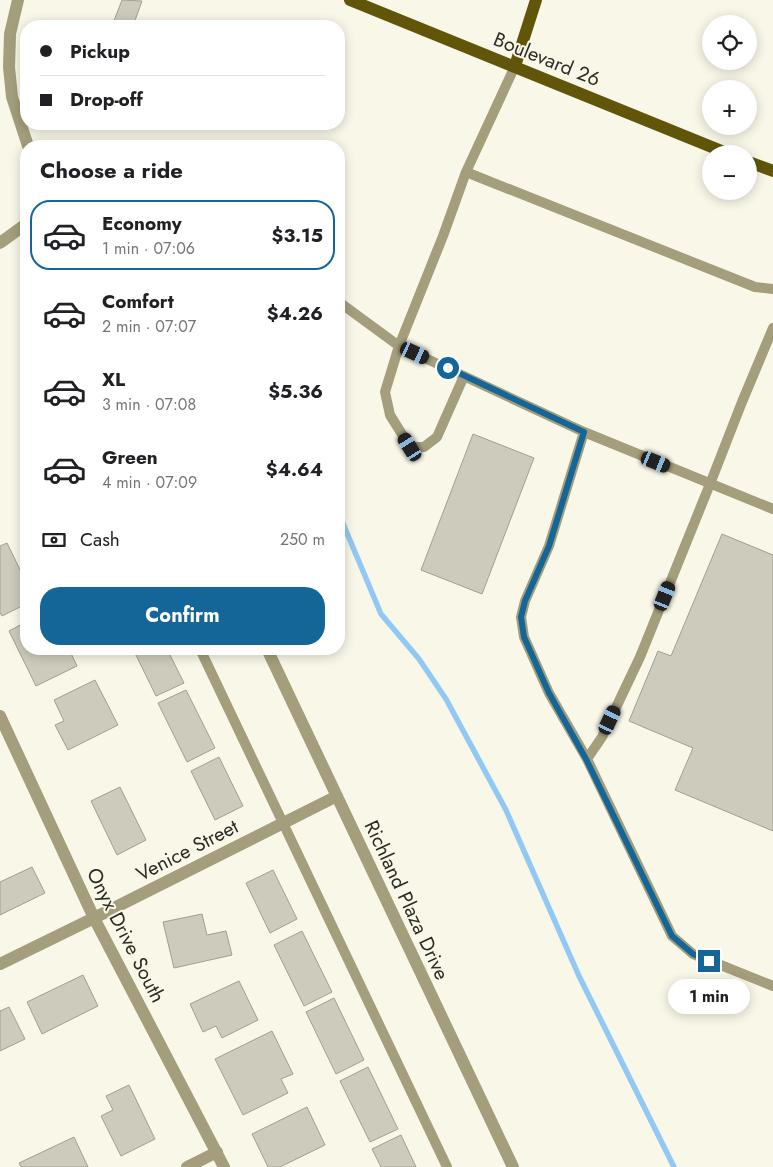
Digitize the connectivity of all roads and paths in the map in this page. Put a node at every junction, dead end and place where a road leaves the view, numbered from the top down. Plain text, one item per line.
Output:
1 (18, 0) edge
2 (350, 0) edge
3 (536, 0) edge
4 (515, 66) junction
5 (5, 67) edge
6 (20, 122) edge
7 (708, 145) edge
8 (757, 165) edge
9 (773, 171) edge
10 (466, 172) junction
11 (20, 228) edge
12 (0, 243) edge
13 (773, 289) edge
14 (345, 306) edge
15 (773, 328) edge
16 (399, 346) junction
17 (464, 376) junction
18 (584, 432) junction
19 (710, 484) junction
20 (773, 509) edge
21 (203, 655) edge
22 (270, 655) edge
23 (0, 716) edge
24 (586, 759) junction
25 (336, 796) junction
26 (283, 823) junction
27 (94, 918) junction
28 (0, 964) edge
29 (773, 986) edge
30 (217, 1152) junction
31 (187, 1167) edge
32 (224, 1167) edge
33 (447, 1167) edge
34 (513, 1167) edge

1 - 5 street
2 - 4 main road, Boulevard 26
3 - 4 main road
4 - 7 main road, Boulevard 26
4 - 10 lane
5 - 6 street
8 - 9 main road
10 - 13 lane
10 - 16 lane
11 - 12 street
14 - 16 lane
15 - 19 lane
16 - 17 lane
16 - 17 lane
17 - 18 lane
18 - 19 lane
18 - 24 lane
19 - 20 lane
19 - 24 lane
21 - 26 lane
22 - 25 street, Richland Plaza Drive
23 - 27 street, Onyx Drive South
24 - 29 lane
25 - 26 street, Venice Street
25 - 34 street, Richland Plaza Drive
26 - 27 street, Venice Street
26 - 33 lane
27 - 28 street, Venice Street
27 - 30 street, Onyx Drive South
30 - 31 street
30 - 32 street, Onyx Drive South

